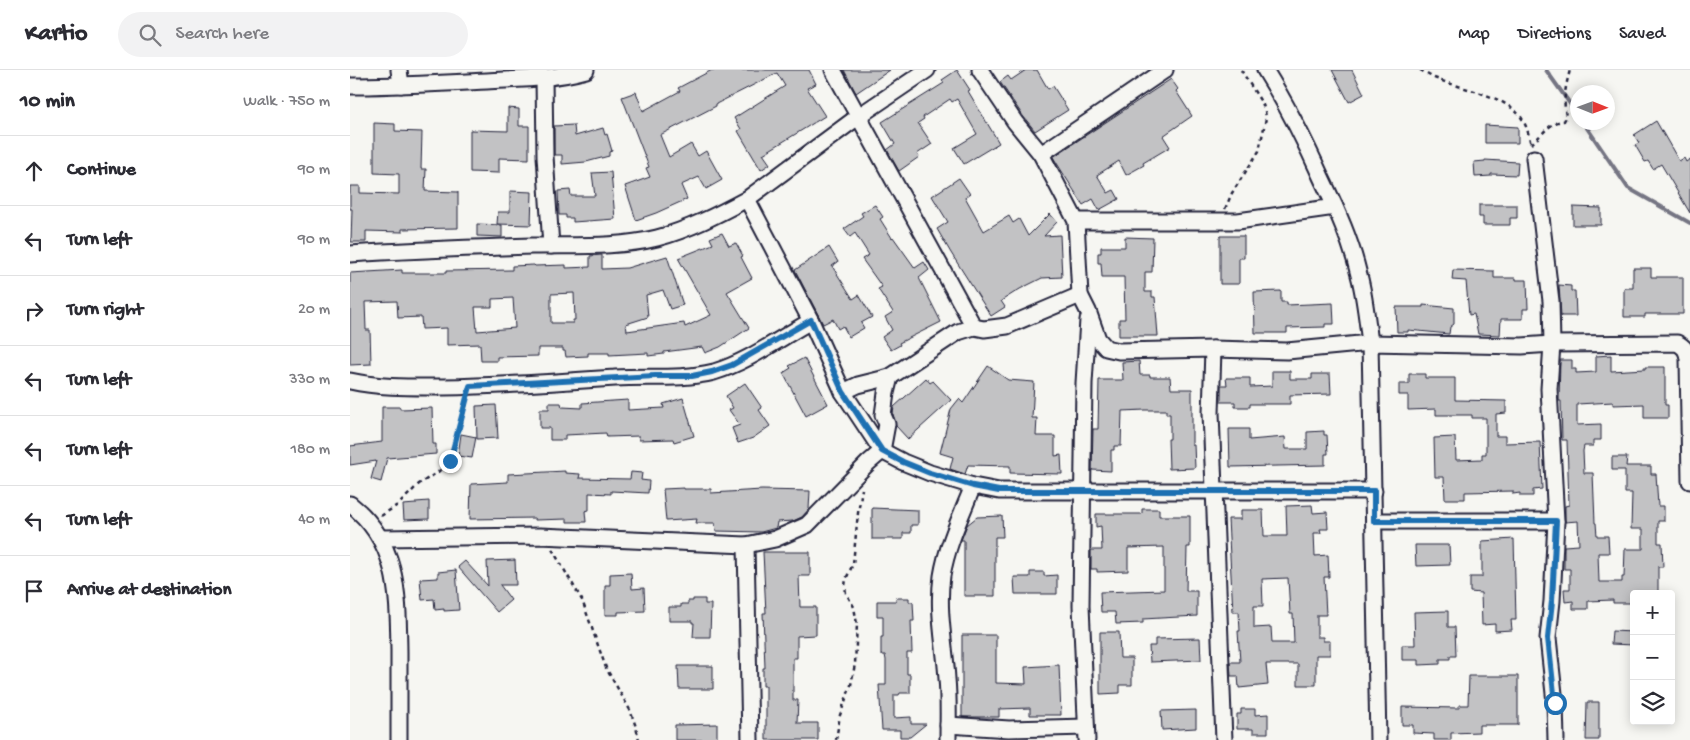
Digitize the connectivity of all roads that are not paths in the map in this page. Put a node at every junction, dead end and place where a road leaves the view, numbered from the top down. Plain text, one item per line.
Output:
1 (399, 70) edge
2 (586, 70) edge
3 (833, 70) edge
4 (927, 70) edge
5 (980, 70) edge
6 (1165, 70) edge
7 (1265, 70) edge
8 (544, 78) junction
9 (350, 86) edge
10 (401, 86) junction
11 (859, 116) junction
12 (1532, 151) road end
13 (1041, 154) junction
14 (747, 199) junction
15 (1335, 207) junction
16 (1076, 221) junction
17 (551, 246) junction
18 (350, 254) edge
19 (1080, 295) junction
20 (1088, 311) junction
21 (811, 320) junction
22 (974, 327) junction
23 (1370, 343) junction
24 (1552, 344) junction
25 (1213, 349) junction
26 (890, 377) junction
27 (350, 381) edge
28 (843, 392) junction
29 (882, 451) junction
30 (1690, 481) edge
31 (973, 486) junction
32 (1213, 491) junction
33 (1374, 491) junction
34 (1084, 492) junction
35 (350, 504) edge
36 (1374, 521) junction
37 (1556, 521) junction
38 (380, 538) junction
39 (746, 545) junction
40 (948, 725) junction
41 (1086, 733) edge
42 (399, 740) edge
43 (750, 740) edge
44 (948, 740) edge
45 (1224, 740) edge
46 (1378, 740) edge
47 (1556, 740) edge

1 - 10 street
2 - 8 street
3 - 11 street
4 - 11 street
5 - 13 street
6 - 13 street
7 - 15 street
8 - 10 street
8 - 17 street
9 - 10 street
11 - 14 street
11 - 22 street
12 - 24 street
13 - 16 street
14 - 17 street
14 - 21 street
15 - 16 street
15 - 23 street
16 - 19 street
17 - 18 street
19 - 20 street
19 - 22 street
20 - 25 street
20 - 34 street
21 - 27 street
21 - 28 street
22 - 26 street
23 - 24 street
23 - 25 street
23 - 33 street
24 - 30 street
24 - 37 street
25 - 32 street
26 - 28 street
26 - 29 street
28 - 29 street
29 - 31 street
29 - 39 street
31 - 34 street
31 - 40 street
32 - 33 street
32 - 34 street
32 - 45 street
33 - 36 street
34 - 41 street
35 - 38 street
36 - 37 street
36 - 46 street
37 - 47 street
38 - 39 street
38 - 42 street
39 - 43 street
40 - 41 street
40 - 44 street

